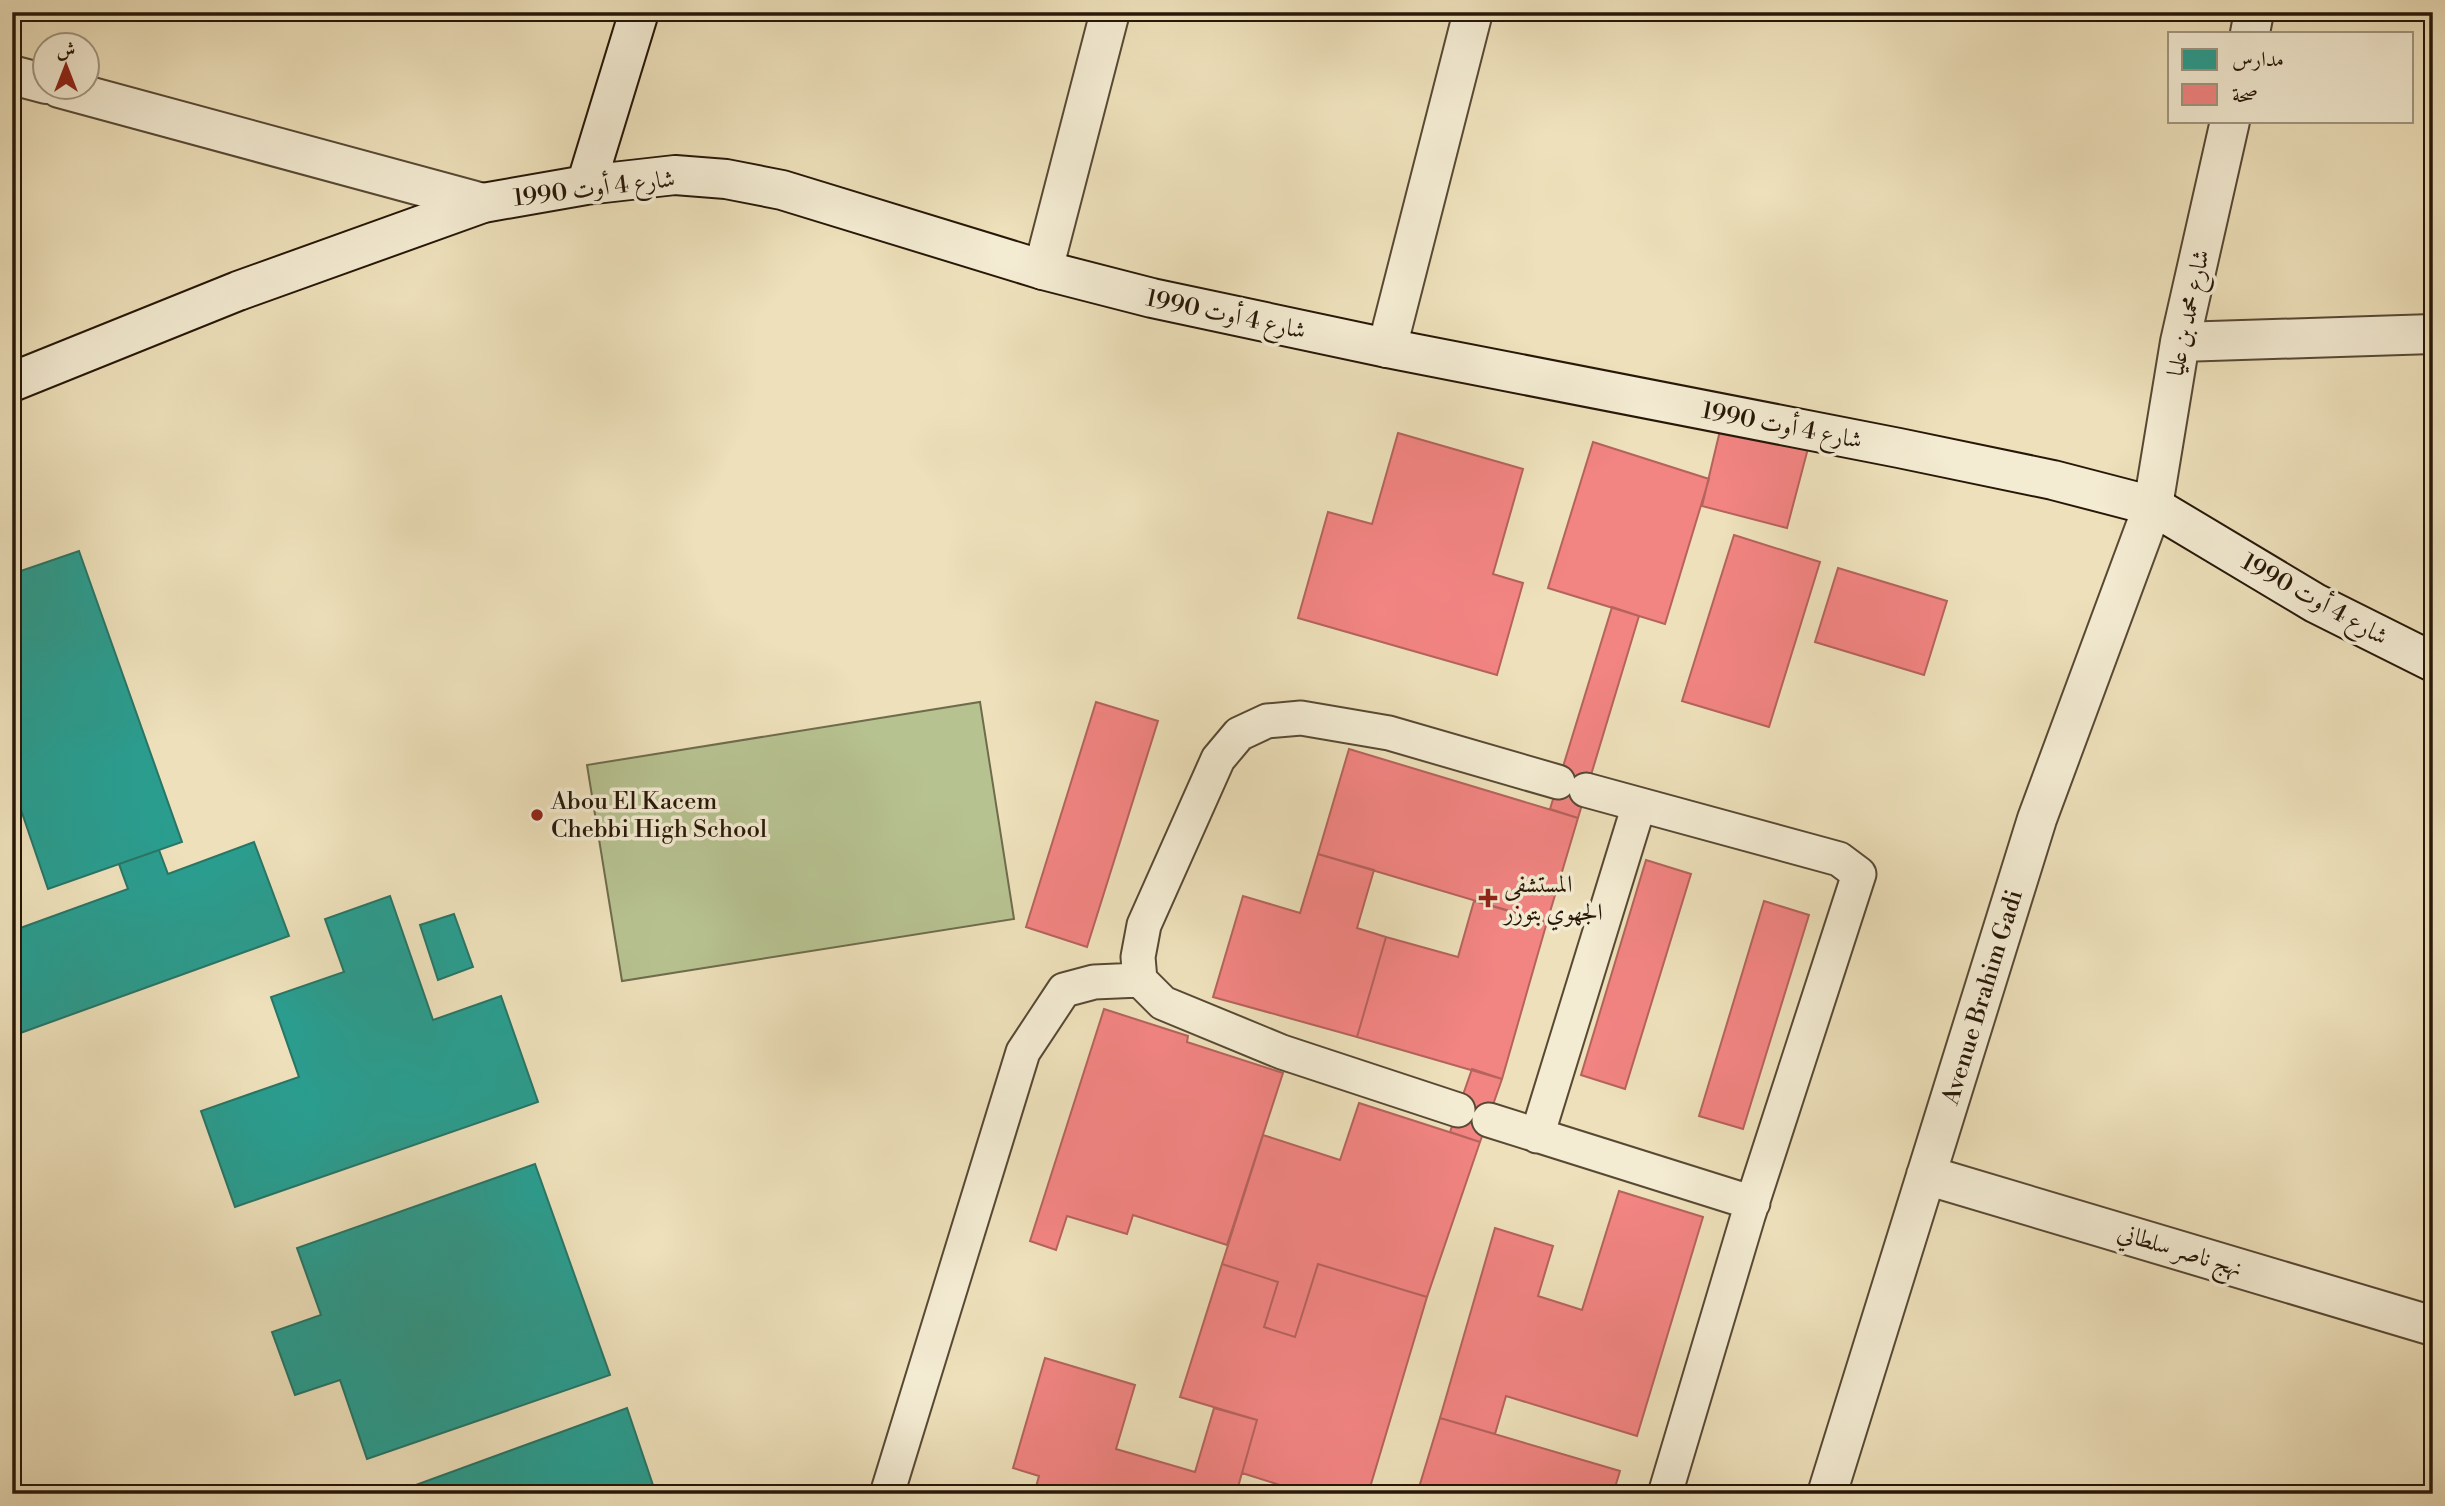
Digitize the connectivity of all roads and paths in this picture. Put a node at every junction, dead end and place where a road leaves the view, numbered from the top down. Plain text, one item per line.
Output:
1 (639, 12) edge
2 (1110, 12) edge
3 (1474, 12) edge
4 (2254, 12) edge
5 (2250, 32) edge
6 (12, 75) edge
7 (32, 80) edge
8 (102, 100) edge
9 (2230, 122) edge
10 (586, 185) junction
11 (483, 203) junction
12 (1043, 270) junction
13 (2433, 334) edge
14 (2180, 342) junction
15 (1387, 348) junction
16 (12, 382) edge
17 (2153, 506) junction
18 (2433, 662) edge
19 (1639, 805) junction
20 (1140, 980) junction
21 (1537, 1136) junction
22 (1926, 1175) junction
23 (1753, 1203) junction
24 (2433, 1326) edge
25 (887, 1494) edge
26 (1665, 1494) edge
27 (1827, 1494) edge

1 - 10 street
2 - 12 street
3 - 15 street
4 - 5 street
6 - 7 street
8 - 11 street
9 - 14 street, شارع محمد بن عليا
10 - 11 street, شارع 4 أوت 1990
10 - 12 street, شارع 4 أوت 1990
11 - 16 street, شارع 4 أوت 1990
12 - 15 street, شارع 4 أوت 1990
13 - 14 street
14 - 17 street, شارع محمد بن عليا
15 - 17 street, شارع 4 أوت 1990
17 - 18 street, شارع 4 أوت 1990
17 - 22 street, Avenue Brahim Gadi
19 - 20 lane
19 - 21 lane
19 - 23 lane
20 - 21 lane
20 - 25 lane
21 - 23 lane
22 - 24 street, نهج ناصر سلطاني
22 - 27 street, Avenue Brahim Gadi
23 - 26 lane

